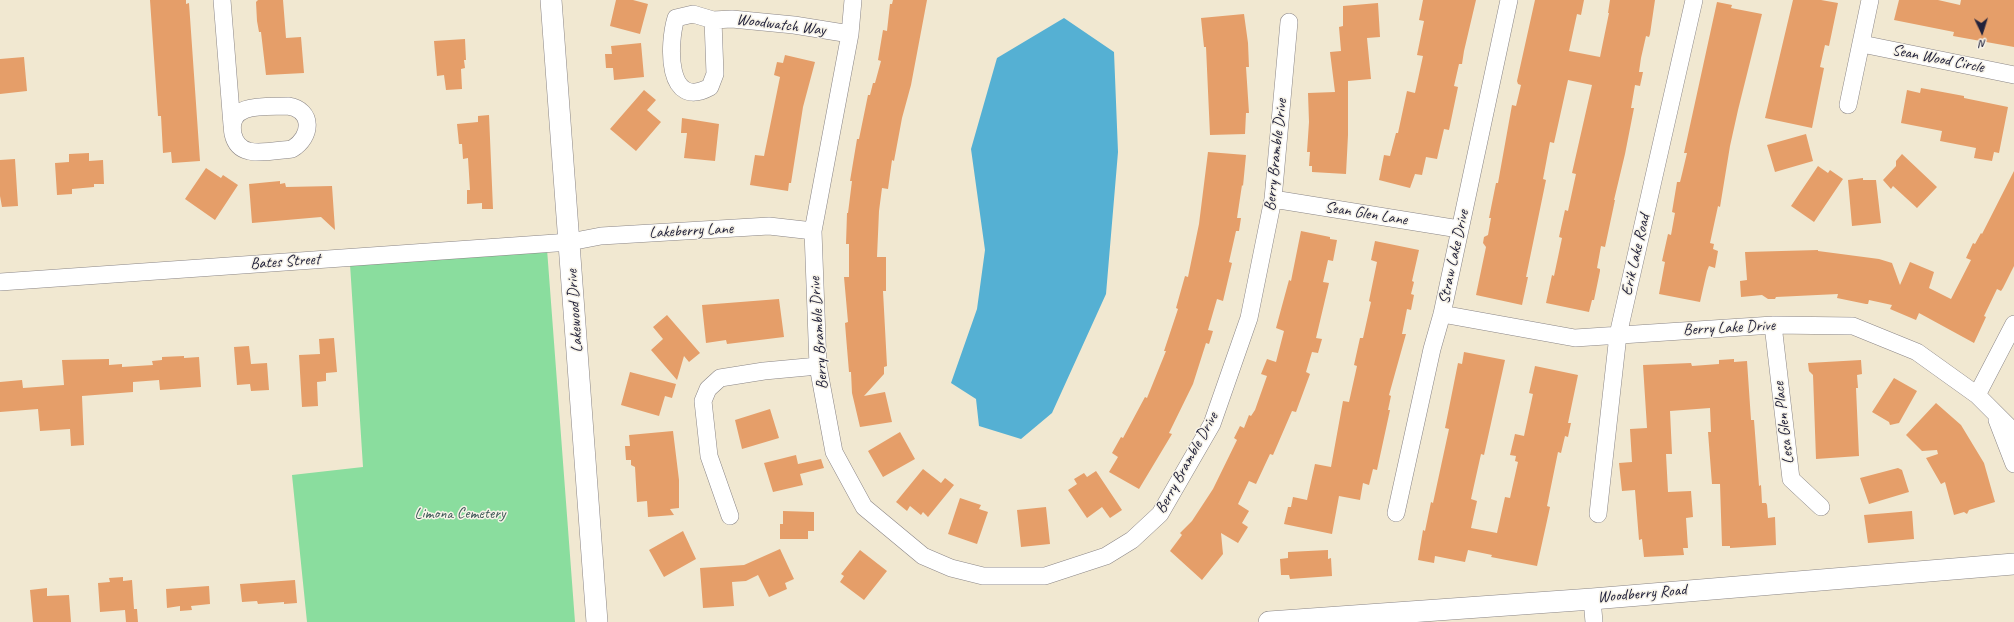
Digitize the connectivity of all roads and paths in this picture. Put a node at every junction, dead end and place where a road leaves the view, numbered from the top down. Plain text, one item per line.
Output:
1 (222, 0) edge
2 (551, 0) edge
3 (853, 0) edge
4 (1509, 0) edge
5 (1694, 0) edge
6 (1870, 0) edge
7 (713, 20) dead end
8 (1289, 22) dead end
9 (850, 34) junction
10 (1862, 44) junction
11 (2014, 75) edge
12 (1848, 105) dead end
13 (232, 129) dead end
14 (1273, 199) junction
15 (1459, 229) junction
16 (813, 231) junction
17 (570, 242) junction
18 (0, 282) edge
19 (1442, 314) junction
20 (2014, 324) edge
21 (1773, 325) junction
22 (1618, 335) junction
23 (818, 366) junction
24 (1977, 395) junction
25 (1992, 410) junction
26 (2014, 432) edge
27 (2014, 464) edge
28 (1821, 507) dead end
29 (1396, 513) dead end
30 (1598, 514) dead end
31 (730, 516) dead end
32 (2014, 564) edge
33 (1592, 598) junction
34 (597, 622) edge
35 (1269, 622) edge
36 (1594, 622) edge

1 - 13 street
2 - 17 street, Lakewood Drive
3 - 9 street, Berry Bramble Drive
4 - 15 street, Straw Lake Drive
5 - 22 street, Erik Lake Road
6 - 10 street
7 - 9 street, Woodwatch Way
8 - 14 street, Berry Bramble Drive
9 - 16 street, Berry Bramble Drive
10 - 11 street, Sean Wood Circle
10 - 12 street
14 - 15 street, Sean Glen Lane
14 - 23 street, Berry Bramble Drive
15 - 19 street, Straw Lake Drive
16 - 17 street, Lakeberry Lane
16 - 23 street, Berry Bramble Drive
17 - 18 street, Bates Street
17 - 34 street, Lakewood Drive
19 - 22 street, Berry Lake Drive
19 - 29 street, Straw Lake Drive
20 - 24 street
21 - 22 street, Berry Lake Drive
21 - 24 street, Berry Lake Drive
21 - 28 street, Lesa Glen Place
22 - 30 street, Erik Lake Road
23 - 31 street
24 - 25 street, Berry Lake Drive
25 - 26 street, Berry Lake Drive
25 - 27 street, Berry Lake Drive
32 - 33 street, Woodberry Road
33 - 35 street, Woodberry Road
33 - 36 street

